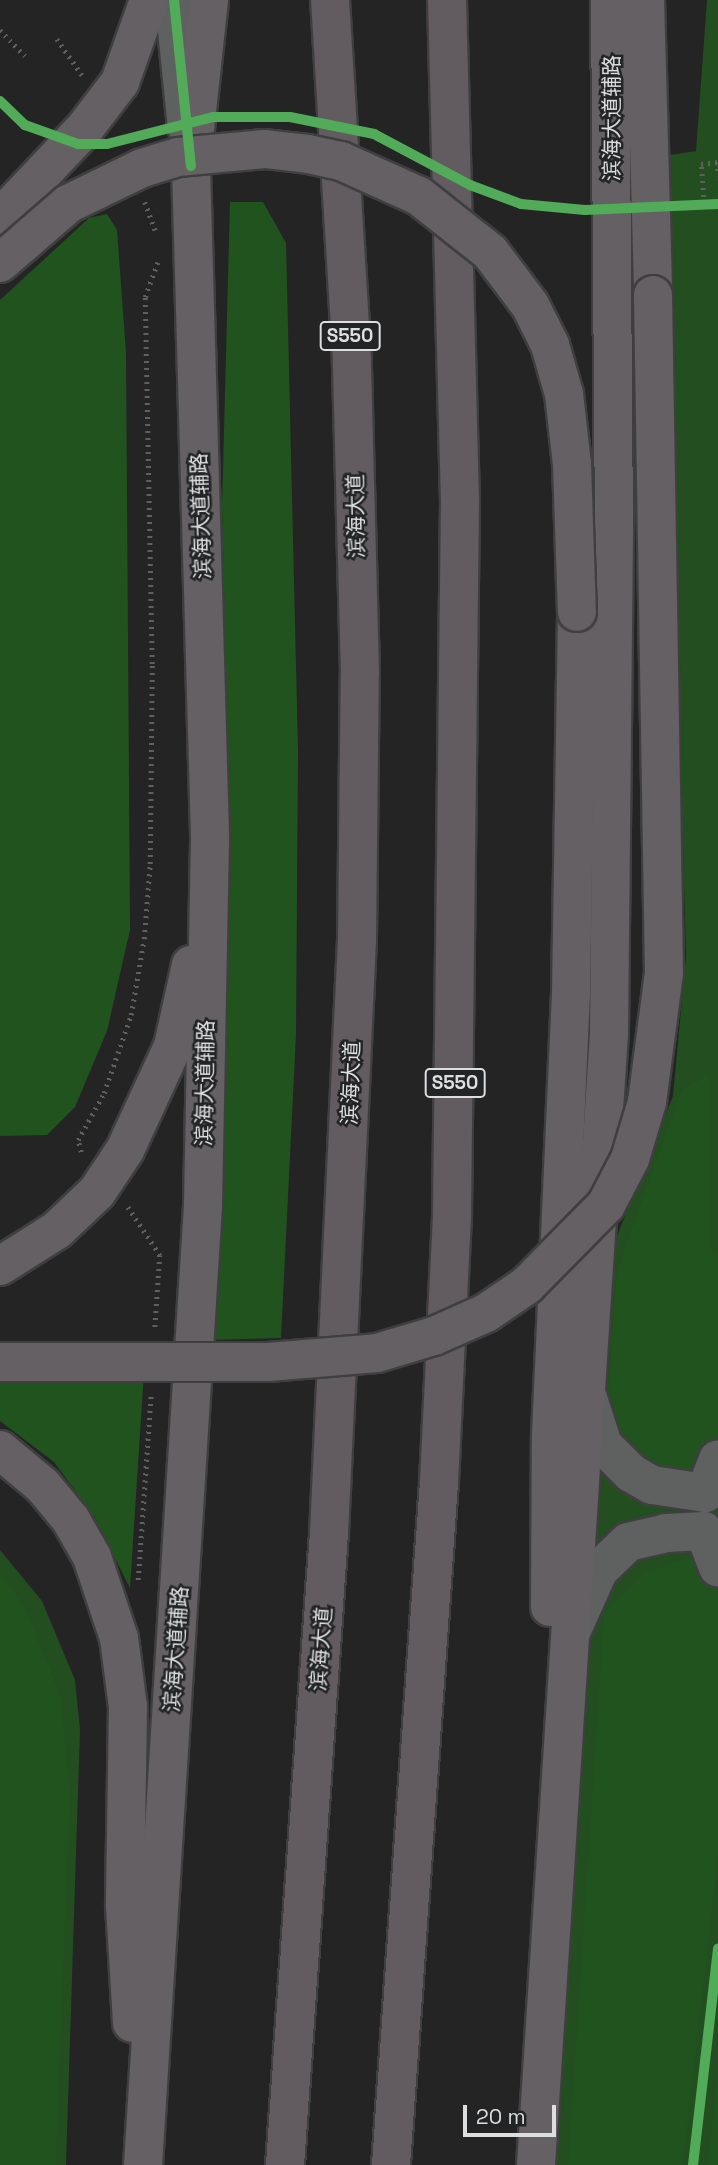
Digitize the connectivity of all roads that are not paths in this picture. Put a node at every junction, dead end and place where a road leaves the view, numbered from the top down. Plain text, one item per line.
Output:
1 (149, 0) edge
2 (174, 0) edge
3 (209, 0) edge
4 (330, 0) edge
5 (447, 0) edge
6 (610, 0) edge
7 (645, 0) edge
8 (191, 166) junction
9 (0, 218) edge
10 (0, 263) edge
11 (210, 835) junction
12 (0, 1266) edge
13 (0, 1362) edge
14 (588, 1398) junction
15 (0, 1450) edge
16 (718, 1460) edge
17 (718, 1567) edge
18 (570, 1635) junction
19 (556, 1829) junction
20 (144, 2158) edge
21 (285, 2165) edge
22 (391, 2165) edge
23 (536, 2165) edge

1 - 9 main road
2 - 8 street
3 - 8 main road, 滨海大道辅路
4 - 21 highway, 滨海大道 / S550
5 - 22 highway, S550
6 - 14 main road, 滨海大道辅路
7 - 13 main road, bridge
8 - 11 main road, 滨海大道辅路
10 - 19 main road, bridge
11 - 12 main road
11 - 20 main road, 滨海大道辅路
14 - 16 street
14 - 18 main road, 滨海大道辅路
15 - 20 main road
17 - 18 street
18 - 19 main road, 滨海大道辅路
19 - 23 main road, 滨海大道辅路

